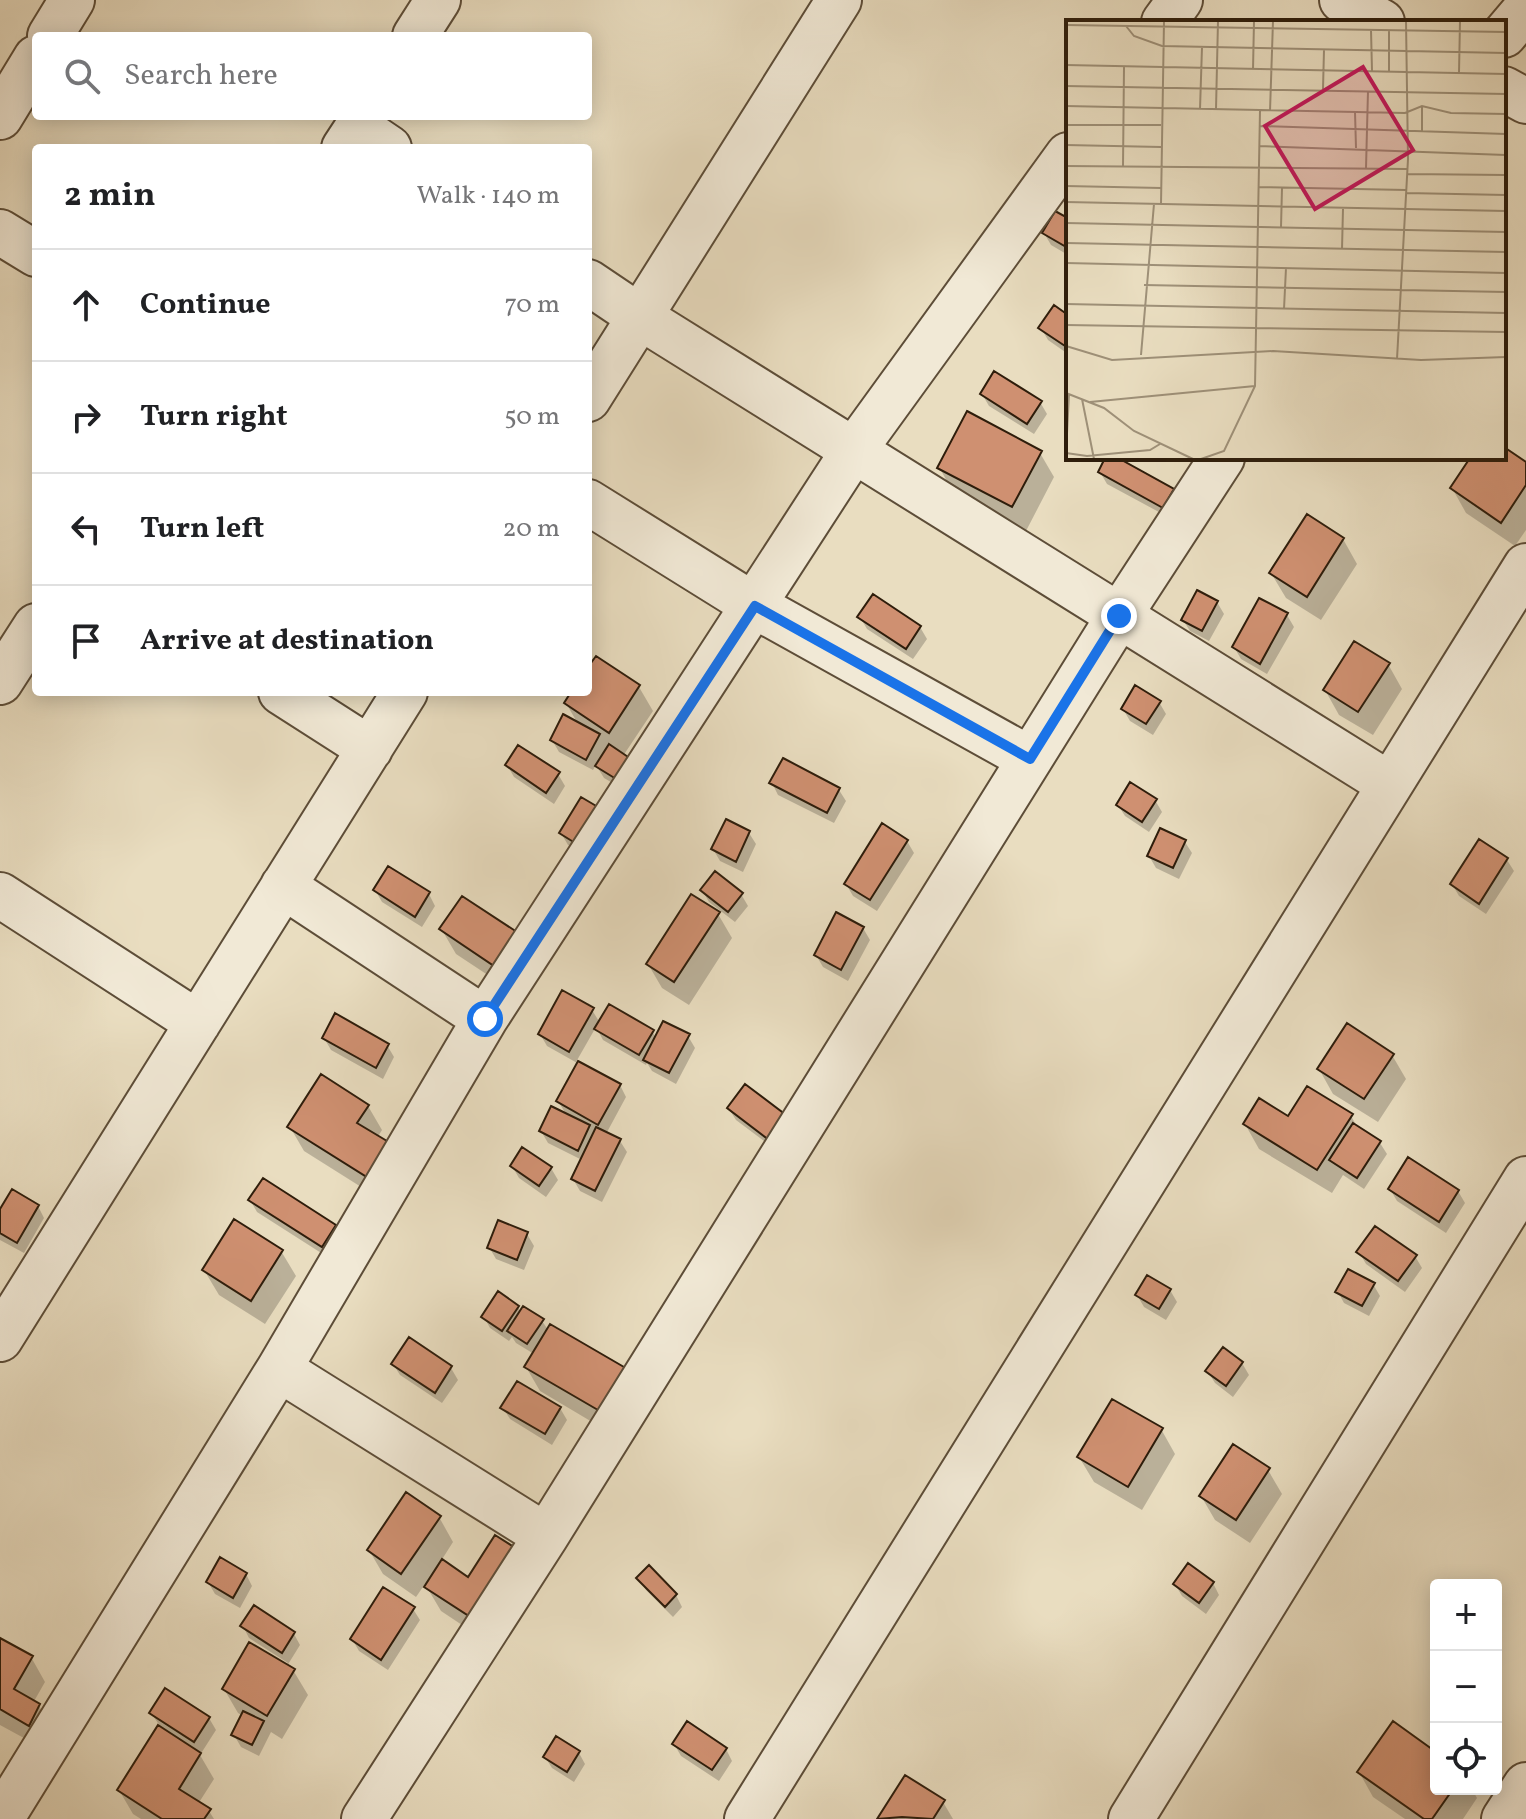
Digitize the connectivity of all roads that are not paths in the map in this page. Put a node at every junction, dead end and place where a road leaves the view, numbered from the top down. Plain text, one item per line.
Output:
1 (72, 0) edge
2 (438, 0) edge
3 (839, 0) edge
4 (1180, 0) edge
5 (1342, 0) edge
6 (1526, 9) edge
7 (1165, 20) edge
8 (1378, 20) edge
9 (52, 32) edge
10 (418, 32) edge
11 (1506, 33) edge
12 (32, 65) edge
13 (1506, 90) edge
14 (1526, 101) edge
15 (0, 117) edge
16 (1066, 158) edge
17 (0, 232) edge
18 (32, 252) edge
19 (592, 285) edge
20 (640, 317) junction
21 (592, 393) edge
22 (854, 450) junction
23 (1221, 460) edge
24 (592, 504) edge
25 (1526, 566) edge
26 (755, 606) junction
27 (1119, 616) junction
28 (32, 632) edge
29 (0, 682) edge
30 (287, 696) edge
31 (403, 696) edge
32 (370, 749) junction
33 (1030, 759) junction
34 (1389, 784) junction
35 (283, 886) junction
36 (0, 895) edge
37 (485, 1019) junction
38 (198, 1023) junction
39 (1526, 1179) edge
40 (0, 1339) edge
41 (279, 1369) junction
42 (546, 1536) junction
43 (1526, 1785) edge
44 (1, 1819) edge
45 (364, 1819) edge
46 (747, 1819) edge
47 (1131, 1819) edge
48 (1504, 1819) edge

1 - 9 street
2 - 10 street
3 - 20 street
4 - 7 street
5 - 8 street
6 - 11 street
12 - 15 street
13 - 14 street
16 - 22 street
17 - 18 street
19 - 20 street
20 - 21 street
20 - 22 street
22 - 26 street
22 - 27 street
23 - 27 street
24 - 26 street
25 - 34 street
26 - 33 street
26 - 37 street
27 - 33 street
27 - 34 street
28 - 29 street
30 - 32 street
31 - 32 street
32 - 35 street
33 - 42 street
34 - 46 street
35 - 37 street
35 - 38 street
36 - 38 street
37 - 41 street
38 - 40 street
39 - 47 street
41 - 42 street
41 - 44 street
42 - 45 street
43 - 48 street

